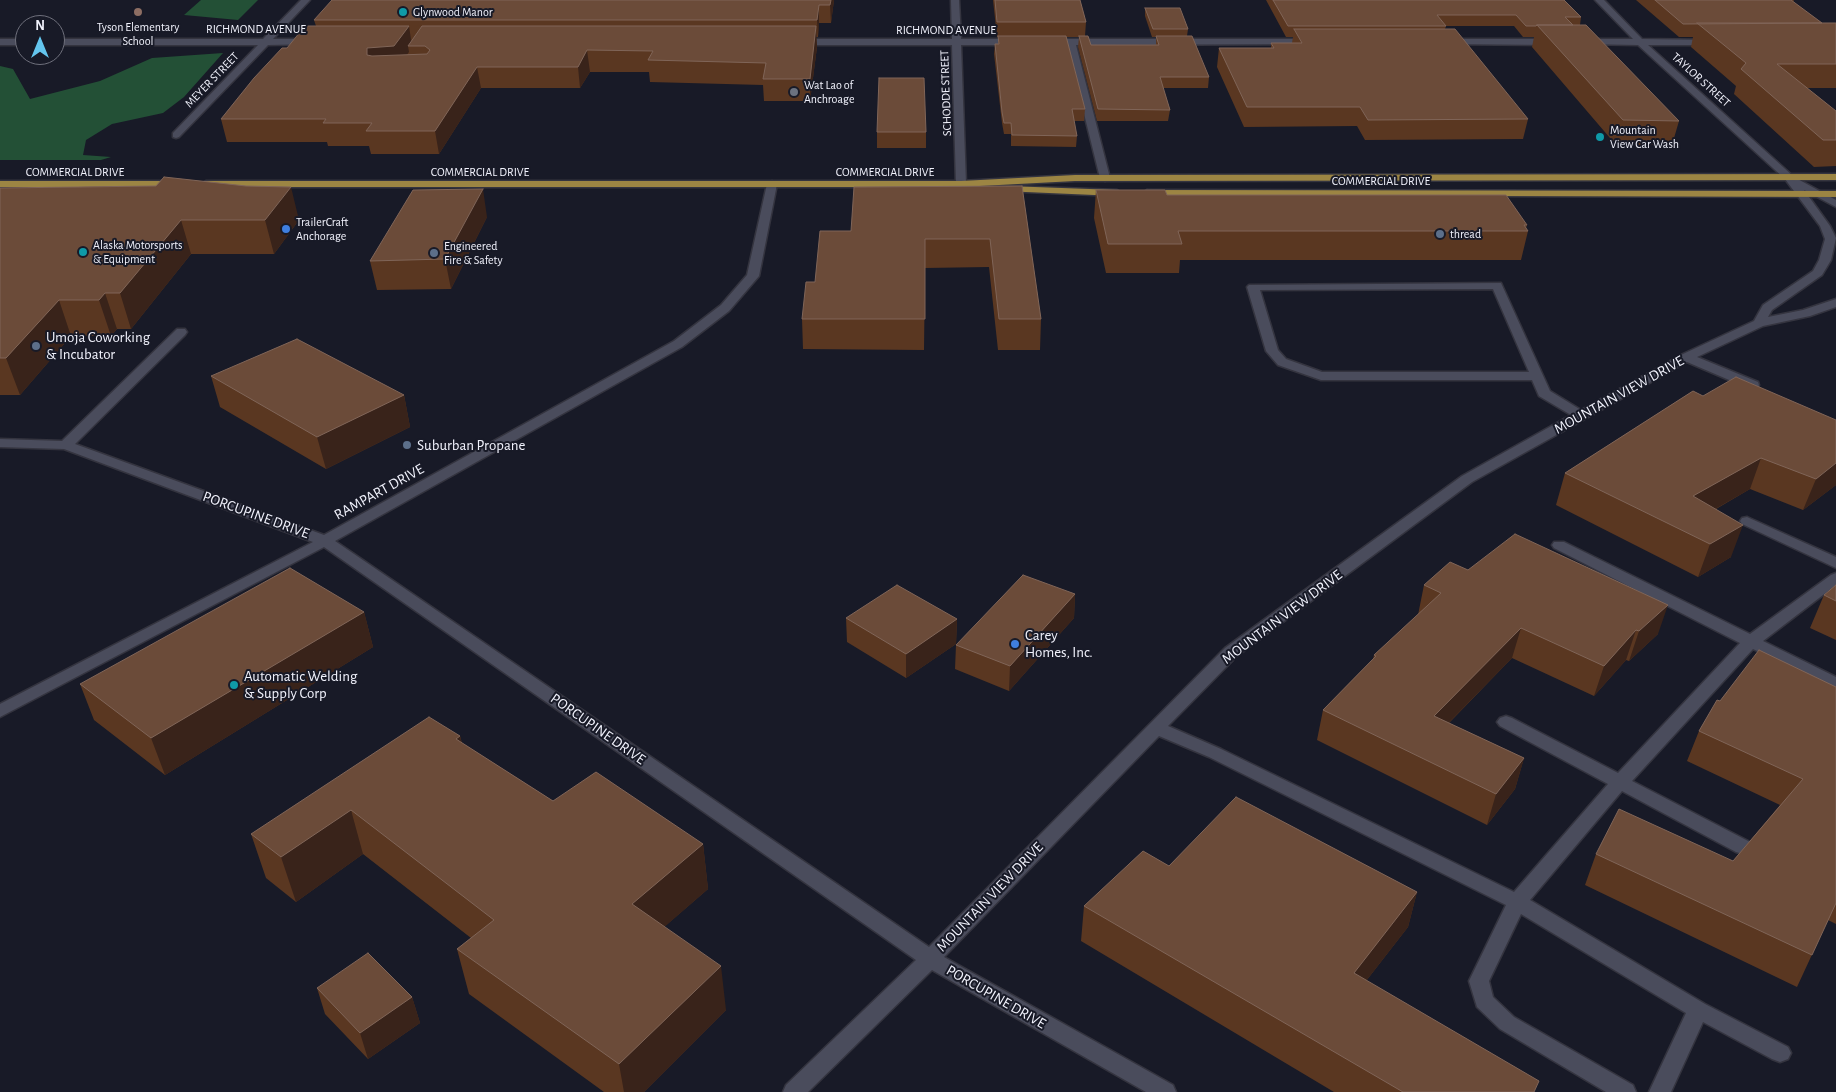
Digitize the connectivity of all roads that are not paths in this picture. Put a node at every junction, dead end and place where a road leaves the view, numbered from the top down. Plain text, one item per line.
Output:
1 (306, 0) edge
2 (956, 0) edge
3 (1599, 0) edge
4 (0, 42) edge
5 (15, 42) edge
6 (65, 42) edge
7 (267, 42) junction
8 (318, 42) edge
9 (792, 42) edge
10 (957, 42) junction
11 (1022, 42) edge
12 (1042, 42) edge
13 (1071, 42) junction
14 (1320, 42) edge
15 (1440, 42) edge
16 (1560, 42) edge
17 (1570, 42) edge
18 (1640, 42) junction
19 (1722, 42) edge
20 (176, 135) dead end
21 (1789, 177) junction
22 (1836, 177) edge
23 (1105, 178) junction
24 (0, 184) edge
25 (772, 184) junction
26 (961, 184) junction
27 (1802, 193) junction
28 (1820, 194) junction
29 (1836, 194) edge
30 (1836, 204) edge
31 (1836, 303) edge
32 (1759, 324) junction
33 (180, 332) dead end
34 (1687, 357) junction
35 (1536, 376) junction
36 (1763, 390) edge
37 (1580, 415) junction
38 (0, 442) edge
39 (66, 445) junction
40 (1747, 521) dead end
41 (326, 541) junction
42 (1558, 545) dead end
43 (1836, 563) edge
44 (1836, 578) edge
45 (1750, 642) junction
46 (1836, 684) edge
47 (0, 711) edge
48 (1506, 722) dead end
49 (1156, 728) junction
50 (1620, 782) junction
51 (1743, 847) edge
52 (1517, 902) junction
53 (930, 959) junction
54 (1698, 1010) junction
55 (1780, 1053) dead end
56 (794, 1092) edge
57 (1165, 1092) edge
58 (1625, 1092) edge
59 (1660, 1092) edge

1 - 7 street, MEYER STREET
2 - 10 street, SCHODDE STREET
3 - 18 street, TAYLOR STREET
4 - 5 street
6 - 7 street, RICHMOND AVENUE
7 - 8 street, RICHMOND AVENUE
7 - 20 street, MEYER STREET
9 - 10 street, RICHMOND AVENUE
10 - 11 street, RICHMOND AVENUE
10 - 26 street, SCHODDE STREET
12 - 13 street
13 - 14 street
13 - 23 street
15 - 16 street
17 - 18 street
18 - 19 street
18 - 21 street, TAYLOR STREET
21 - 22 main road
21 - 23 main road, COMMERCIAL DRIVE
21 - 27 street
21 - 28 street
23 - 26 main road, COMMERCIAL DRIVE
24 - 25 main road, COMMERCIAL DRIVE
25 - 26 main road, COMMERCIAL DRIVE
25 - 41 street, RAMPART DRIVE
26 - 27 main road, COMMERCIAL DRIVE
27 - 28 main road
27 - 32 street
28 - 29 main road
28 - 30 street
31 - 32 street, MOUNTAIN VIEW DRIVE
32 - 34 street, MOUNTAIN VIEW DRIVE
33 - 39 street
34 - 36 street
34 - 37 street, MOUNTAIN VIEW DRIVE
35 - 35 street
35 - 37 street
37 - 49 street, MOUNTAIN VIEW DRIVE
38 - 39 street, PORCUPINE DRIVE
39 - 41 street, PORCUPINE DRIVE
40 - 43 street
41 - 47 street, RAMPART DRIVE
41 - 53 street, PORCUPINE DRIVE
42 - 45 street
44 - 45 street
45 - 46 street
45 - 50 street
48 - 50 street
49 - 52 street
49 - 53 street, MOUNTAIN VIEW DRIVE
50 - 51 street
50 - 52 street
52 - 54 street
52 - 58 street
53 - 56 street, MOUNTAIN VIEW DRIVE
53 - 57 street, PORCUPINE DRIVE
54 - 55 street
54 - 59 street

